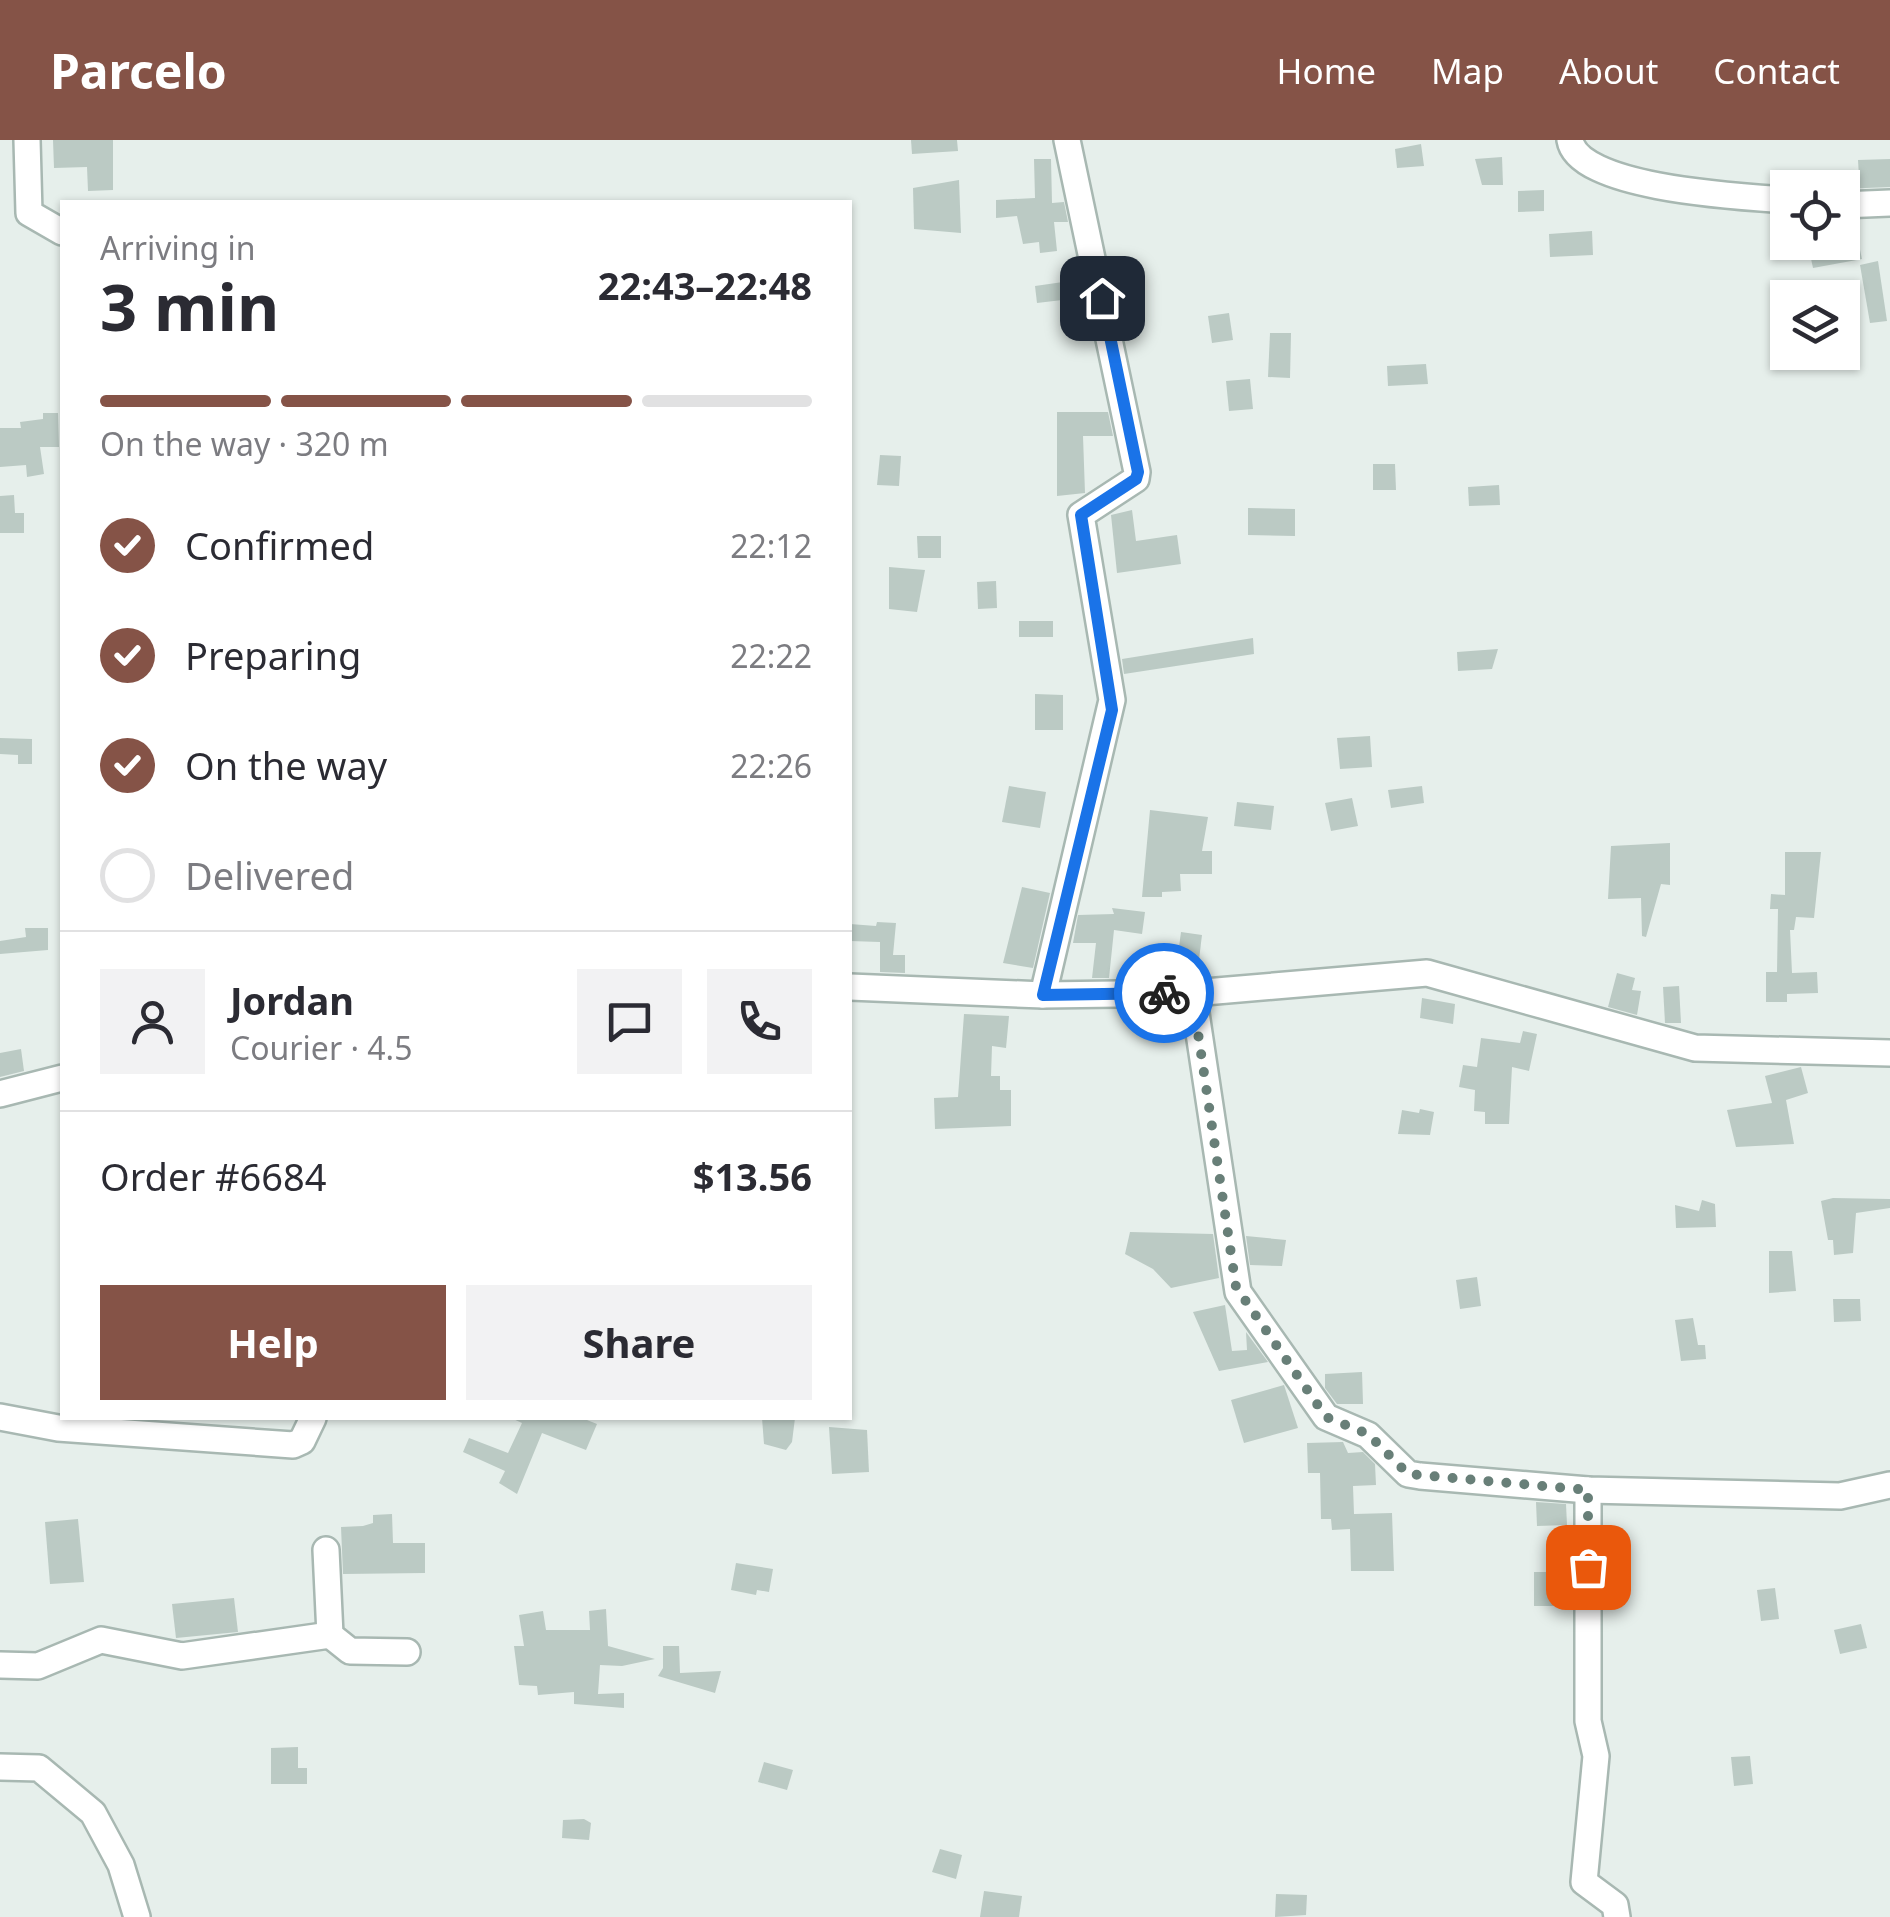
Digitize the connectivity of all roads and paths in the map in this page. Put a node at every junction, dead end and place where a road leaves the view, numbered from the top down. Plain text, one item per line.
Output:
1 (27, 140) edge
2 (1067, 140) edge
3 (1570, 140) edge
4 (1770, 198) edge
5 (1890, 204) edge
6 (1860, 205) edge
7 (60, 231) edge
8 (852, 987) edge
9 (1192, 993) junction
10 (1043, 995) junction
11 (1890, 1053) edge
12 (60, 1079) edge
13 (0, 1094) edge
14 (0, 1416) edge
15 (312, 1420) edge
16 (1890, 1485) edge
17 (1588, 1490) junction
18 (326, 1550) dead end
19 (330, 1635) junction
20 (407, 1652) dead end
21 (0, 1665) edge
22 (0, 1767) edge
23 (136, 1917) edge
24 (1616, 1917) edge

1 - 7 street
2 - 10 street
3 - 4 street
5 - 6 street
8 - 10 street
9 - 10 street
9 - 11 street
9 - 17 street
12 - 13 street
14 - 15 street
16 - 17 street
17 - 24 street
18 - 19 street
19 - 20 street
19 - 21 street
22 - 23 street

